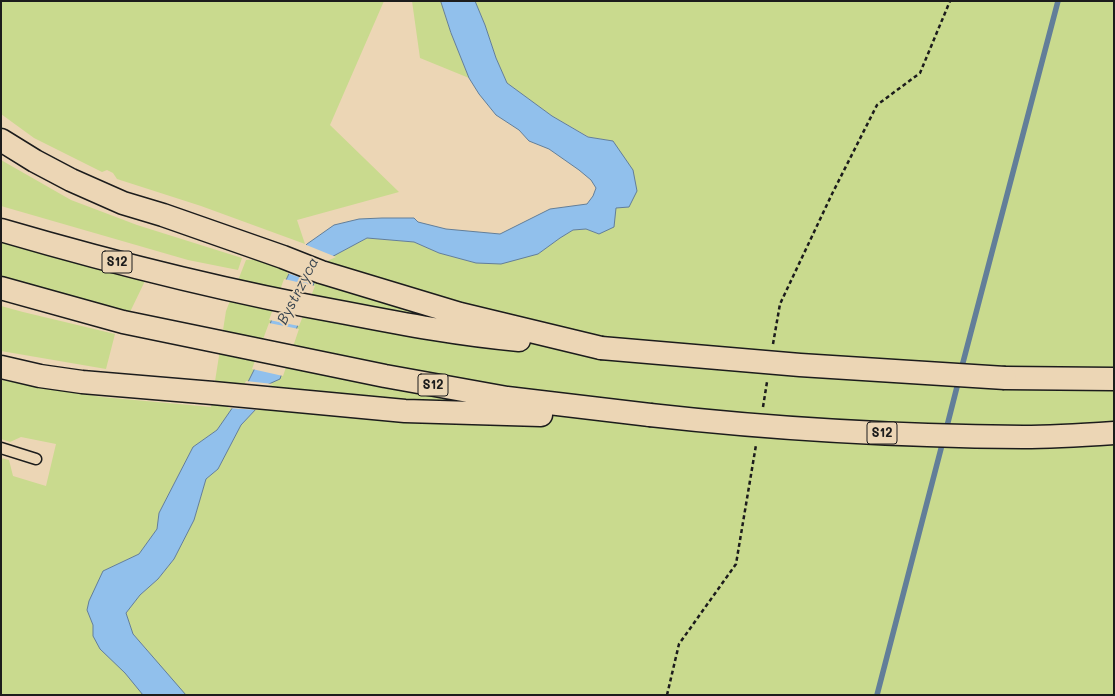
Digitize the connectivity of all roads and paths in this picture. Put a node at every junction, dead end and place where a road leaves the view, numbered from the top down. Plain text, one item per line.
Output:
1 (950, 1) edge
2 (1, 140) edge
3 (1, 230) edge
4 (1, 288) edge
5 (601, 348) junction
6 (772, 351) dead end
7 (1, 367) edge
8 (768, 375) dead end
9 (1114, 379) edge
10 (762, 414) dead end
11 (650, 415) junction
12 (1114, 434) edge
13 (758, 438) dead end
14 (1, 448) edge
15 (36, 459) dead end
16 (667, 695) edge

1 - 6 path
2 - 5 highway
3 - 5 highway, S12
4 - 11 highway, S12
5 - 9 highway, S12, bridge
7 - 11 highway
8 - 10 path
11 - 12 highway, S12, bridge
13 - 16 path
14 - 15 lane

